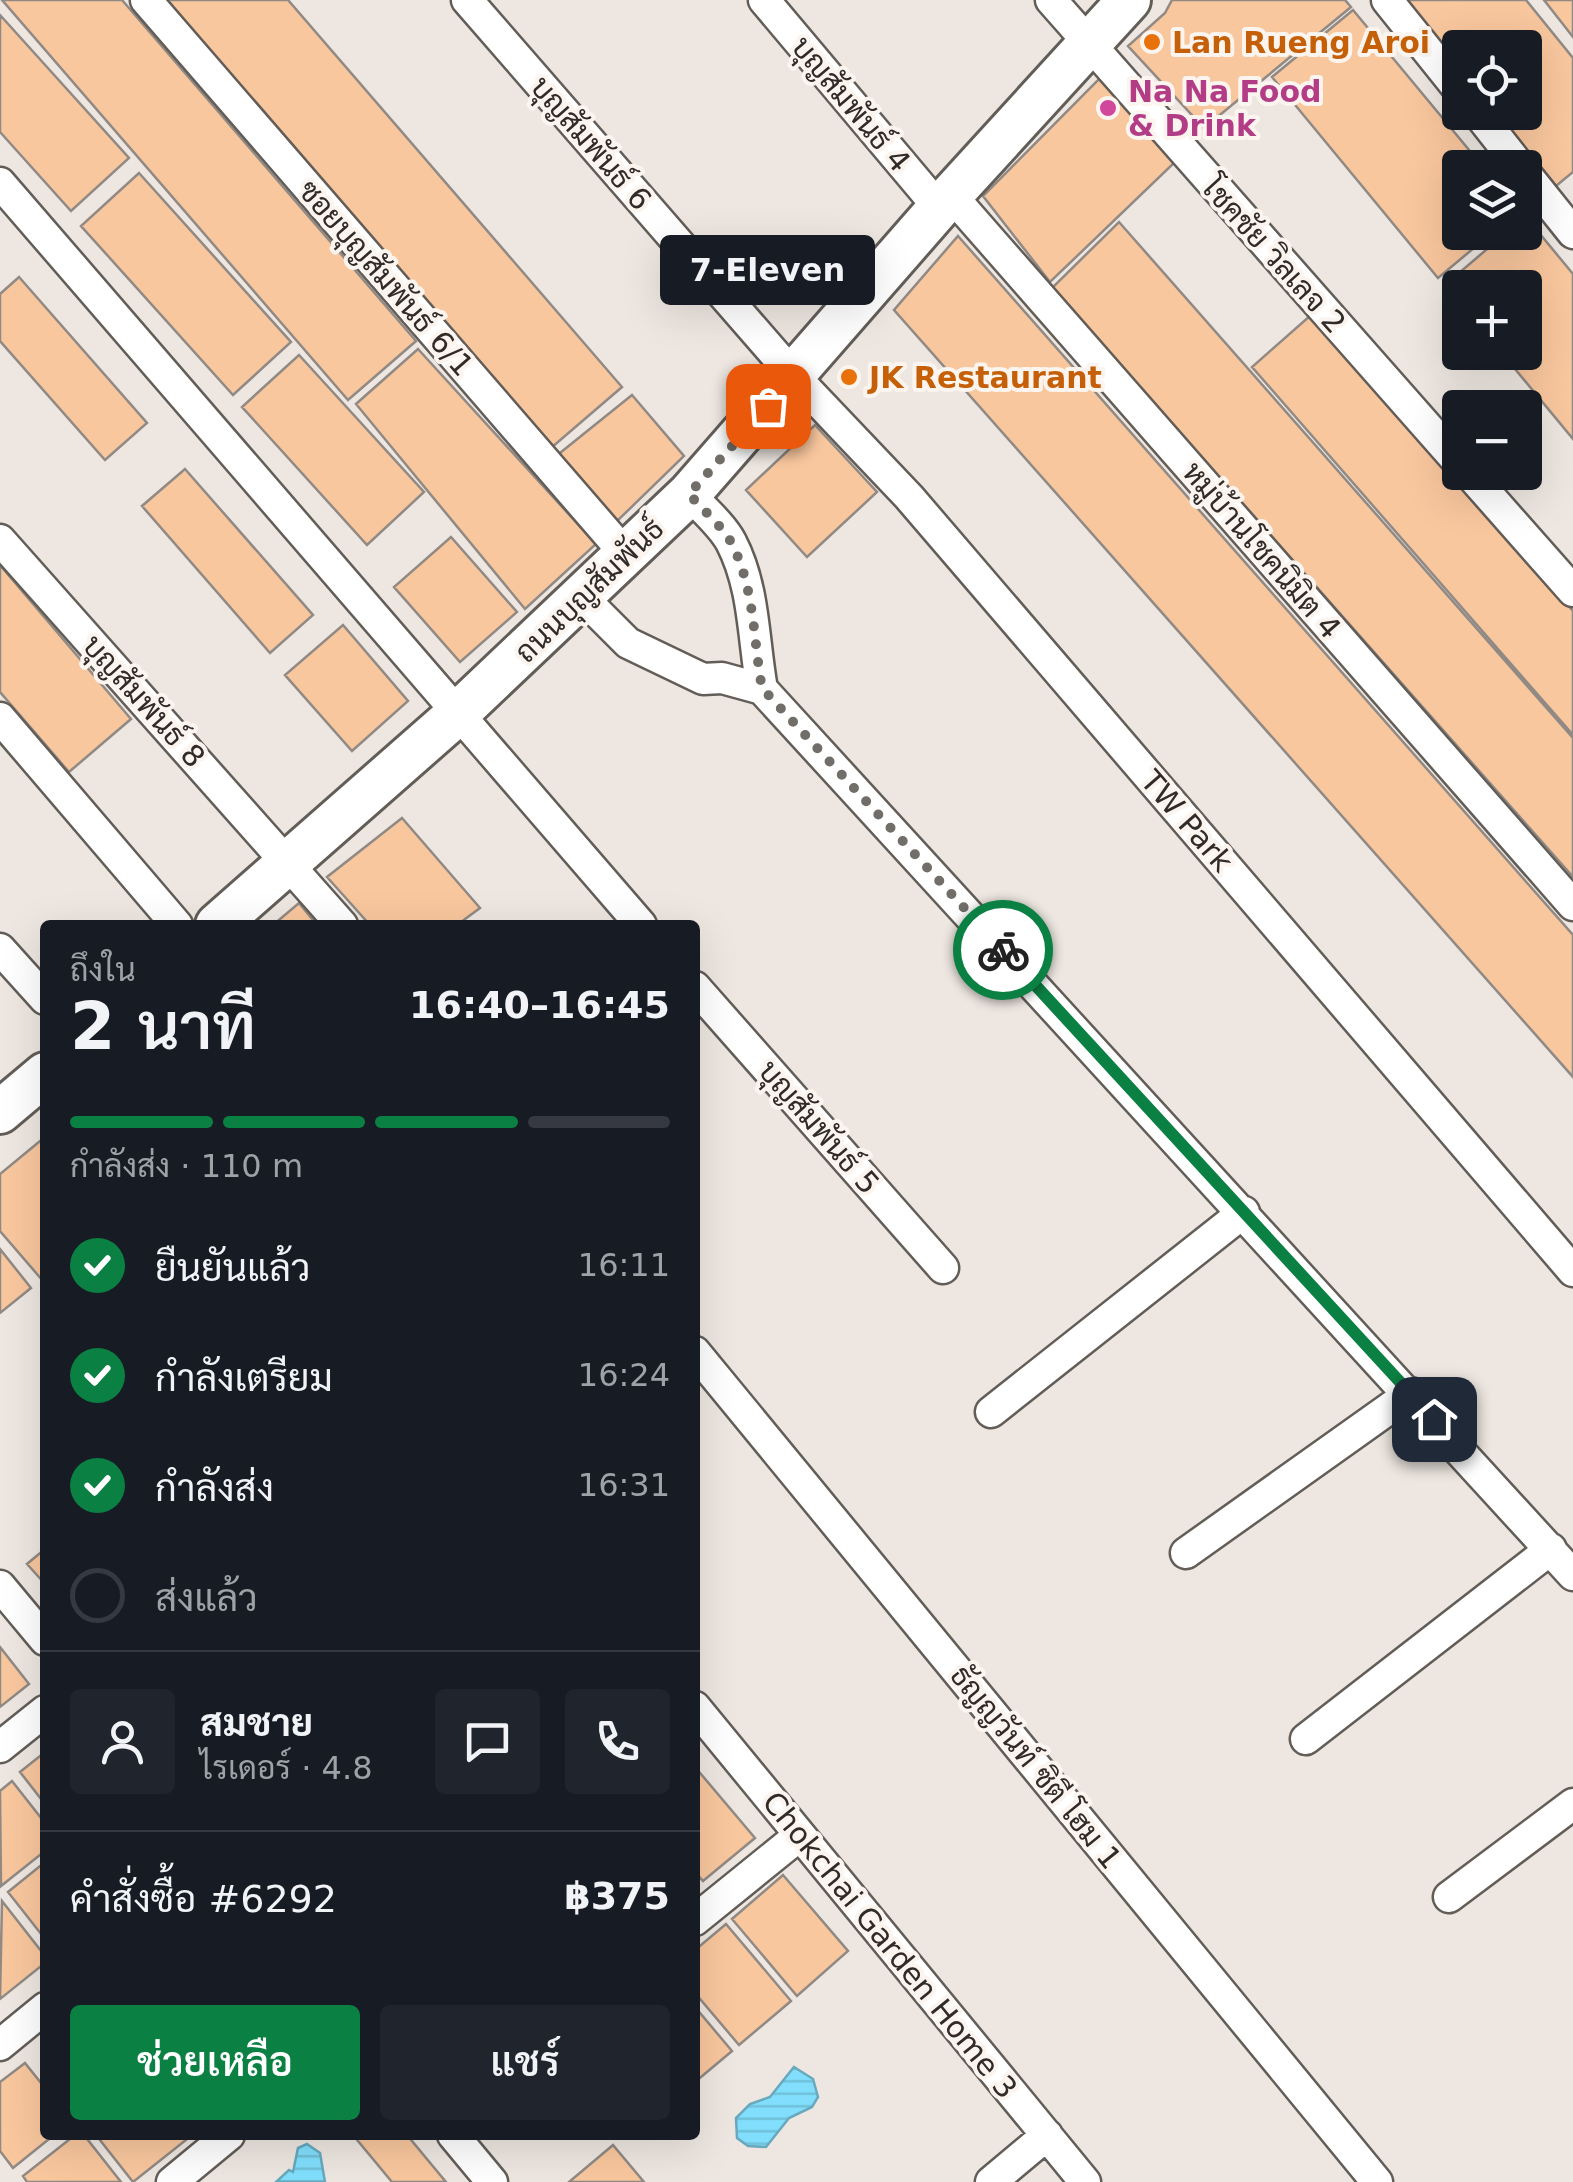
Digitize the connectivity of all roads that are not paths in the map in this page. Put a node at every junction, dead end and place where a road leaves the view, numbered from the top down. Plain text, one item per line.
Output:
1 (146, 0) edge
2 (467, 0) edge
3 (764, 0) edge
4 (1050, 0) edge
5 (1129, 0) edge
6 (1387, 0) edge
7 (1088, 44) junction
8 (1442, 69) edge
9 (1491, 130) edge
10 (1507, 150) edge
11 (0, 183) edge
12 (1542, 194) edge
13 (945, 202) junction
14 (1573, 233) edge
15 (794, 376) junction
16 (1442, 444) edge
17 (1484, 490) edge
18 (689, 494) junction
19 (0, 540) edge
20 (627, 556) junction
21 (1573, 591) edge
22 (583, 598) junction
23 (762, 688) junction
24 (456, 715) junction
25 (0, 718) edge
26 (288, 862) junction
27 (1573, 905) edge
28 (173, 920) edge
29 (223, 920) edge
30 (338, 920) edge
31 (637, 920) edge
32 (0, 949) edge
33 (40, 993) edge
34 (700, 993) edge
35 (40, 1078) edge
36 (0, 1112) edge
37 (1244, 1212) junction
38 (943, 1268) dead end
39 (1573, 1271) edge
40 (700, 1358) edge
41 (1411, 1393) junction
42 (991, 1412) dead end
43 (1550, 1549) junction
44 (1186, 1554) dead end
45 (1573, 1575) edge
46 (0, 1586) edge
47 (40, 1634) edge
48 (700, 1713) edge
49 (40, 1714) edge
50 (1306, 1740) dead end
51 (0, 1747) edge
52 (1573, 1804) edge
53 (800, 1835) junction
54 (1449, 1897) dead end
55 (700, 1916) edge
56 (40, 2012) edge
57 (0, 2044) edge
58 (1046, 2135) junction
59 (223, 2140) edge
60 (458, 2140) edge
61 (172, 2182) edge
62 (492, 2182) edge
63 (991, 2182) edge
64 (1086, 2182) edge
65 (1377, 2182) edge

1 - 20 street, ซอยบุญสัมพันธ์ 6/1
2 - 15 street, บุญสัมพันธ์ 6
3 - 13 street, บุญสัมพันธ์ 4
4 - 7 street, โชคชัย วิลเลจ 2
5 - 7 street, ถนนบุญสัมพันธ์
6 - 8 street
7 - 13 street, ถนนบุญสัมพันธ์
7 - 16 street, โชคชัย วิลเลจ 2
9 - 10 street
11 - 24 street
12 - 14 street
13 - 15 street, ถนนบุญสัมพันธ์
13 - 27 street, หมู่บ้านโชคนิมิต 4
15 - 18 street, ถนนบุญสัมพันธ์
15 - 39 street, TW Park
17 - 21 street
18 - 20 street, ถนนบุญสัมพันธ์
18 - 23 street
19 - 26 street, บุญสัมพันธ์ 8
20 - 22 street, ถนนบุญสัมพันธ์
22 - 23 street
22 - 24 street, ถนนบุญสัมพันธ์
23 - 37 street
24 - 26 street, ถนนบุญสัมพันธ์
24 - 31 street
25 - 28 street
26 - 29 street, ถนนบุญสัมพันธ์
26 - 30 street
32 - 33 street
34 - 38 street, บุญสัมพันธ์ 5
35 - 36 street
37 - 41 street
37 - 42 street
40 - 65 street, ธัญญวันท์ ซิตี โฮม 1
41 - 43 street
41 - 44 street
43 - 45 street
43 - 50 street
46 - 47 street
48 - 53 street, Chokchai Garden Home 3
49 - 51 street
52 - 54 street
53 - 55 street
53 - 58 street, Chokchai Garden Home 3
56 - 57 street
58 - 63 street
58 - 64 street, Chokchai Garden Home 3
59 - 61 street
60 - 62 street

